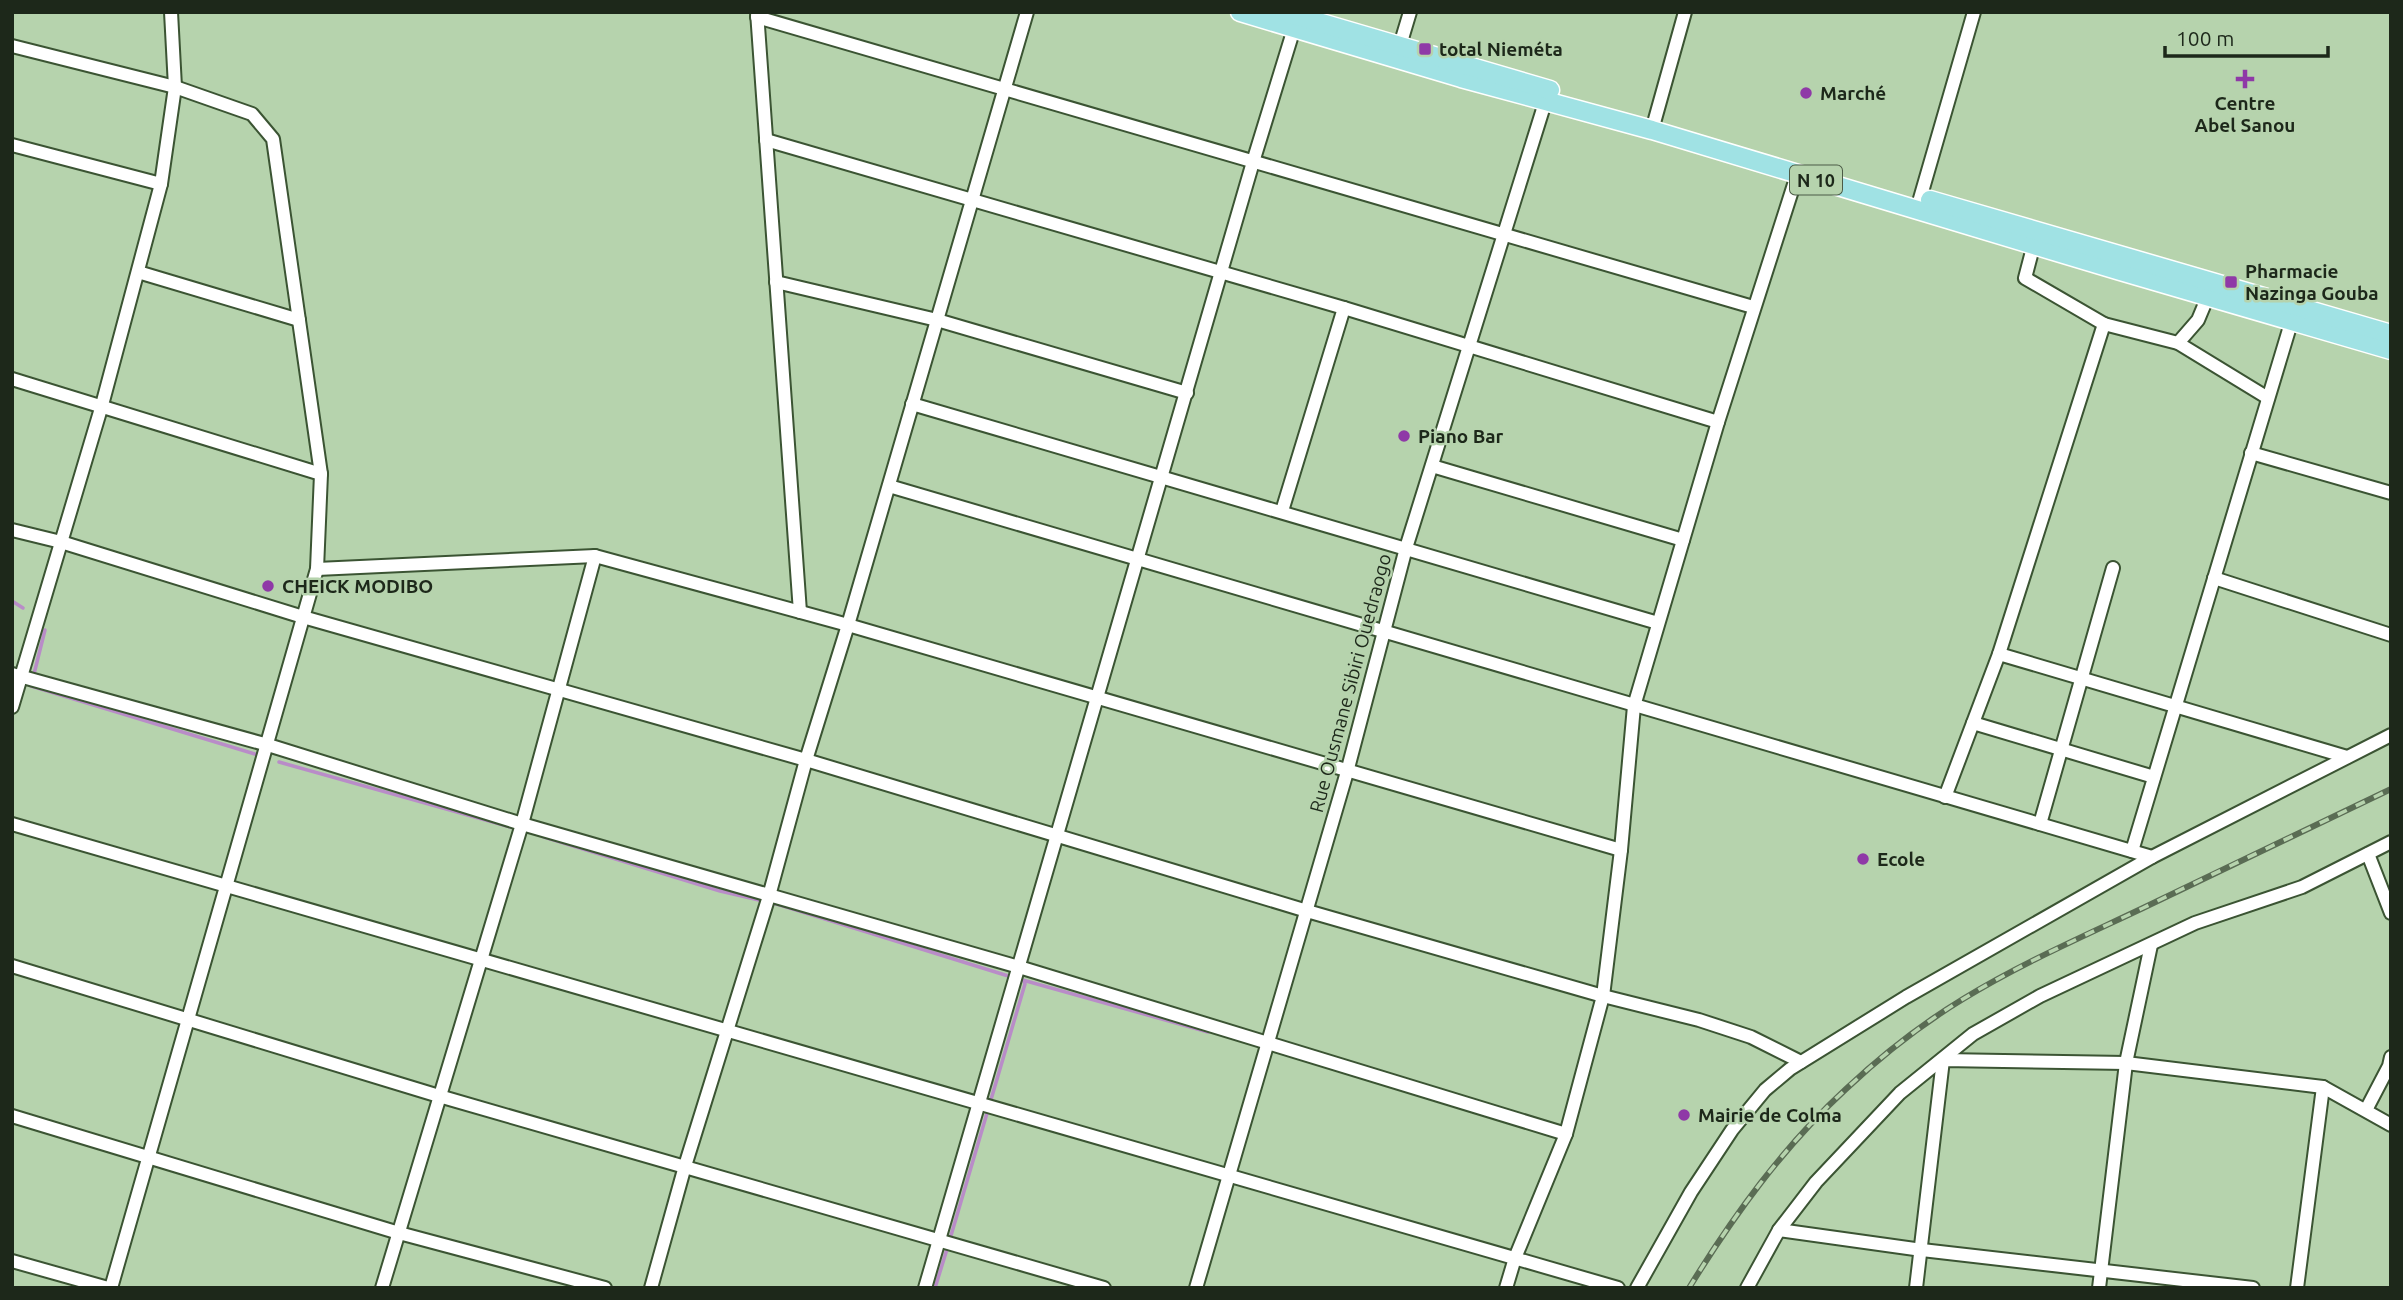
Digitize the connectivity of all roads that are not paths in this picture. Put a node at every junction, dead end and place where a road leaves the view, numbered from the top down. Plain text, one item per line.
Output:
1 (171, 12) edge
2 (1027, 12) edge
3 (1240, 12) edge
4 (1410, 12) edge
5 (1685, 12) edge
6 (1974, 12) edge
7 (757, 14) edge
8 (1292, 19) edge
9 (12, 46) edge
10 (1398, 52) junction
11 (175, 87) junction
12 (1004, 89) junction
13 (1548, 95) junction
14 (1653, 125) junction
15 (766, 140) junction
16 (12, 145) edge
17 (1254, 162) junction
18 (1797, 175) junction
19 (161, 184) junction
20 (972, 201) junction
21 (1918, 203) junction
22 (1504, 235) junction
23 (2036, 238) junction
24 (138, 272) junction
25 (1221, 274) junction
26 (776, 282) junction
27 (2211, 290) junction
28 (1753, 307) junction
29 (1344, 308) junction
30 (2293, 313) junction
31 (299, 320) junction
32 (937, 320) junction
33 (2104, 324) junction
34 (2391, 334) edge
35 (2178, 343) junction
36 (1469, 347) junction
37 (2391, 350) edge
38 (12, 379) edge
39 (1187, 393) junction
40 (2268, 398) junction
41 (912, 404) junction
42 (102, 405) junction
43 (1718, 422) junction
44 (2251, 453) junction
45 (1432, 467) junction
46 (321, 474) junction
47 (1162, 477) junction
48 (889, 486) junction
49 (2391, 493) edge
50 (1282, 511) junction
51 (12, 530) edge
52 (1683, 540) junction
53 (61, 542) junction
54 (1406, 548) junction
55 (595, 556) junction
56 (1138, 561) junction
57 (2113, 568) dead end
58 (317, 569) junction
59 (2214, 578) junction
60 (800, 612) junction
61 (303, 617) junction
62 (1658, 623) junction
63 (848, 625) junction
64 (1385, 631) junction
65 (2391, 635) edge
66 (1999, 654) junction
67 (17, 675) edge
68 (2081, 679) junction
69 (560, 689) junction
70 (1099, 698) junction
71 (1634, 706) junction
72 (12, 707) edge
73 (2175, 707) junction
74 (1973, 723) junction
75 (2391, 735) edge
76 (268, 745) junction
77 (2061, 750) junction
78 (2347, 757) junction
79 (806, 760) junction
80 (1348, 772) junction
81 (2154, 777) junction
82 (1945, 797) junction
83 (12, 824) edge
84 (522, 824) junction
85 (2039, 824) junction
86 (1057, 836) junction
87 (2391, 842) edge
88 (1621, 850) junction
89 (2132, 851) junction
90 (2368, 854) junction
91 (2152, 857) junction
92 (228, 885) junction
93 (769, 896) junction
94 (1307, 911) junction
95 (2391, 913) edge
96 (2151, 944) junction
97 (481, 957) junction
98 (12, 966) edge
99 (1019, 967) junction
100 (1603, 996) junction
101 (189, 1020) junction
102 (727, 1030) junction
103 (1268, 1044) junction
104 (2391, 1057) edge
105 (1943, 1060) junction
106 (1801, 1062) junction
107 (2126, 1063) junction
108 (2323, 1087) junction
109 (439, 1096) junction
110 (979, 1102) junction
111 (2366, 1110) junction
112 (12, 1116) edge
113 (2391, 1125) edge
114 (1566, 1134) junction
115 (149, 1157) junction
116 (685, 1166) junction
117 (1230, 1175) junction
118 (1779, 1230) junction
119 (399, 1233) junction
120 (939, 1239) junction
121 (1922, 1250) junction
122 (1515, 1258) junction
123 (12, 1261) edge
124 (2101, 1270) junction
125 (109, 1288) edge
126 (383, 1288) edge
127 (605, 1288) edge
128 (651, 1288) edge
129 (925, 1288) edge
130 (1104, 1288) edge
131 (1196, 1288) edge
132 (1506, 1288) edge
133 (1618, 1288) edge
134 (1637, 1288) edge
135 (1747, 1288) edge
136 (1916, 1288) edge
137 (2099, 1288) edge
138 (2253, 1288) edge
139 (2297, 1288) edge

1 - 11 street
2 - 12 street
3 - 8 main road, N 10
4 - 10 street
5 - 14 street
6 - 21 street
7 - 12 street
7 - 15 street
8 - 10 main road, N 10
8 - 17 street
9 - 11 street
10 - 13 main road, N 10
11 - 19 street
11 - 31 street
12 - 17 street
12 - 20 street
13 - 14 main road, N 10
13 - 22 street, Rue Ousmane Sibiri Ouedraogo
14 - 18 main road, N 10
14 - 21 main road, N 10
15 - 20 street
15 - 26 street
16 - 19 street
17 - 22 street
17 - 25 street
18 - 21 main road, N 10
18 - 28 street
19 - 24 street
20 - 25 street
20 - 32 street
21 - 23 main road, N 10
22 - 28 street
22 - 36 street, Rue Ousmane Sibiri Ouedraogo
23 - 27 main road, N 10
23 - 33 street
24 - 31 street
24 - 42 street
25 - 29 street
25 - 39 street
26 - 32 street
26 - 60 street
27 - 30 main road, N 10
27 - 35 street
28 - 43 street
29 - 36 street
29 - 50 street
30 - 34 main road, N 10
30 - 37 main road, N 10
30 - 40 street
31 - 46 street
32 - 39 street
32 - 41 street
33 - 35 street
33 - 66 street
35 - 40 street
36 - 43 street
36 - 45 street, Rue Ousmane Sibiri Ouedraogo
38 - 42 street
39 - 47 street
40 - 44 street
41 - 47 street
41 - 48 street
42 - 46 street
42 - 53 street
43 - 52 street
44 - 49 street
44 - 59 street
45 - 52 street
45 - 54 street, Rue Ousmane Sibiri Ouedraogo
46 - 58 street
47 - 50 street
47 - 56 street
48 - 56 street
48 - 63 street
50 - 54 street
51 - 53 street
52 - 62 street
53 - 61 street
53 - 67 street
54 - 62 street
54 - 64 street, Rue Ousmane Sibiri Ouedraogo
55 - 58 street
55 - 60 street
55 - 69 street
56 - 64 street
56 - 70 street
57 - 68 street
58 - 61 street
59 - 65 street
59 - 73 street
60 - 63 street
61 - 69 street
61 - 76 street
62 - 71 street
63 - 70 street
63 - 79 street
64 - 71 street
64 - 80 street, Rue Ousmane Sibiri Ouedraogo
66 - 68 street
66 - 74 street
67 - 72 street
67 - 76 street
68 - 73 street
68 - 77 street
69 - 79 street
69 - 84 street
70 - 80 street
70 - 86 street
71 - 82 street
71 - 88 street
73 - 78 street
73 - 81 street
74 - 77 street
74 - 82 street
75 - 78 street
76 - 84 street
76 - 92 street
77 - 81 street
77 - 85 street
78 - 91 street
79 - 86 street
79 - 93 street
80 - 88 street
80 - 94 street, Rue Ousmane Sibiri Ouedraogo
81 - 89 street
82 - 85 street
83 - 92 street
84 - 93 street
84 - 97 street
85 - 89 street
86 - 94 street
86 - 99 street
87 - 90 street
88 - 100 street
89 - 91 street
90 - 95 street
90 - 96 street
91 - 106 street
92 - 97 street
92 - 101 street
93 - 99 street
93 - 102 street
94 - 100 street
94 - 103 street, Rue Ousmane Sibiri Ouedraogo
96 - 105 street
96 - 107 street
97 - 102 street
97 - 109 street
98 - 101 street
99 - 103 street
99 - 110 street
100 - 106 street
100 - 114 street
101 - 109 street
101 - 115 street
102 - 110 street
102 - 116 street
103 - 114 street
103 - 117 street, Rue Ousmane Sibiri Ouedraogo
104 - 111 street
105 - 107 street
105 - 118 street
105 - 121 street
106 - 134 street
107 - 108 street
107 - 124 street
108 - 111 street
108 - 139 street
109 - 116 street
109 - 119 street
110 - 117 street
110 - 120 street
111 - 113 street
112 - 115 street
114 - 122 street
115 - 119 street
115 - 125 street
116 - 120 street
116 - 128 street
117 - 122 street
117 - 131 street, Rue Ousmane Sibiri Ouedraogo
118 - 121 street
118 - 135 street
119 - 126 street
119 - 127 street
120 - 129 street
120 - 130 street
121 - 124 street
121 - 136 street
122 - 132 street
122 - 133 street
123 - 125 street
124 - 137 street
124 - 138 street

